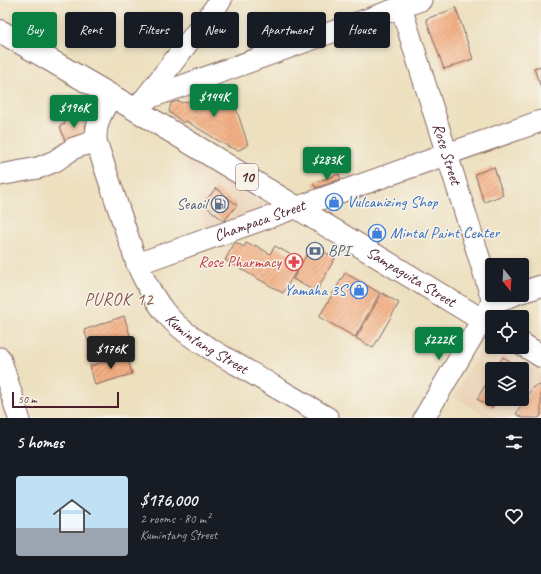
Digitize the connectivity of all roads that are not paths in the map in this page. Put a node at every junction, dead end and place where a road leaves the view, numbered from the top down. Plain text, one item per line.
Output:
1 (221, 0) edge
2 (421, 0) edge
3 (401, 7) junction
4 (0, 31) edge
5 (112, 96) junction
6 (140, 105) junction
7 (541, 121) edge
8 (96, 141) junction
9 (447, 154) junction
10 (0, 175) edge
11 (296, 207) junction
12 (137, 264) junction
13 (485, 276) edge
14 (541, 286) edge
15 (529, 290) edge
16 (493, 302) edge
17 (491, 310) edge
18 (485, 322) edge
19 (485, 326) edge
20 (529, 348) edge
21 (541, 356) edge
22 (0, 358) edge
23 (19, 418) edge
24 (328, 418) edge
25 (424, 418) edge

1 - 6 street
2 - 3 street
3 - 6 street
3 - 9 street, Rose Street
4 - 5 highway, Sampaguita Street / 10
5 - 6 highway, Sampaguita Street / 10
5 - 8 street, Kumintang Street
6 - 11 highway, Sampaguita Street / 10
7 - 9 street, Champaca Street
8 - 10 street
8 - 12 street, Kumintang Street
9 - 11 street, Champaca Street
9 - 13 street, Rose Street
11 - 12 street, Champaca Street
11 - 18 highway, Sampaguita Street / 10
12 - 24 street, Kumintang Street
14 - 15 street
16 - 17 street
19 - 25 street
20 - 21 highway
22 - 23 street

